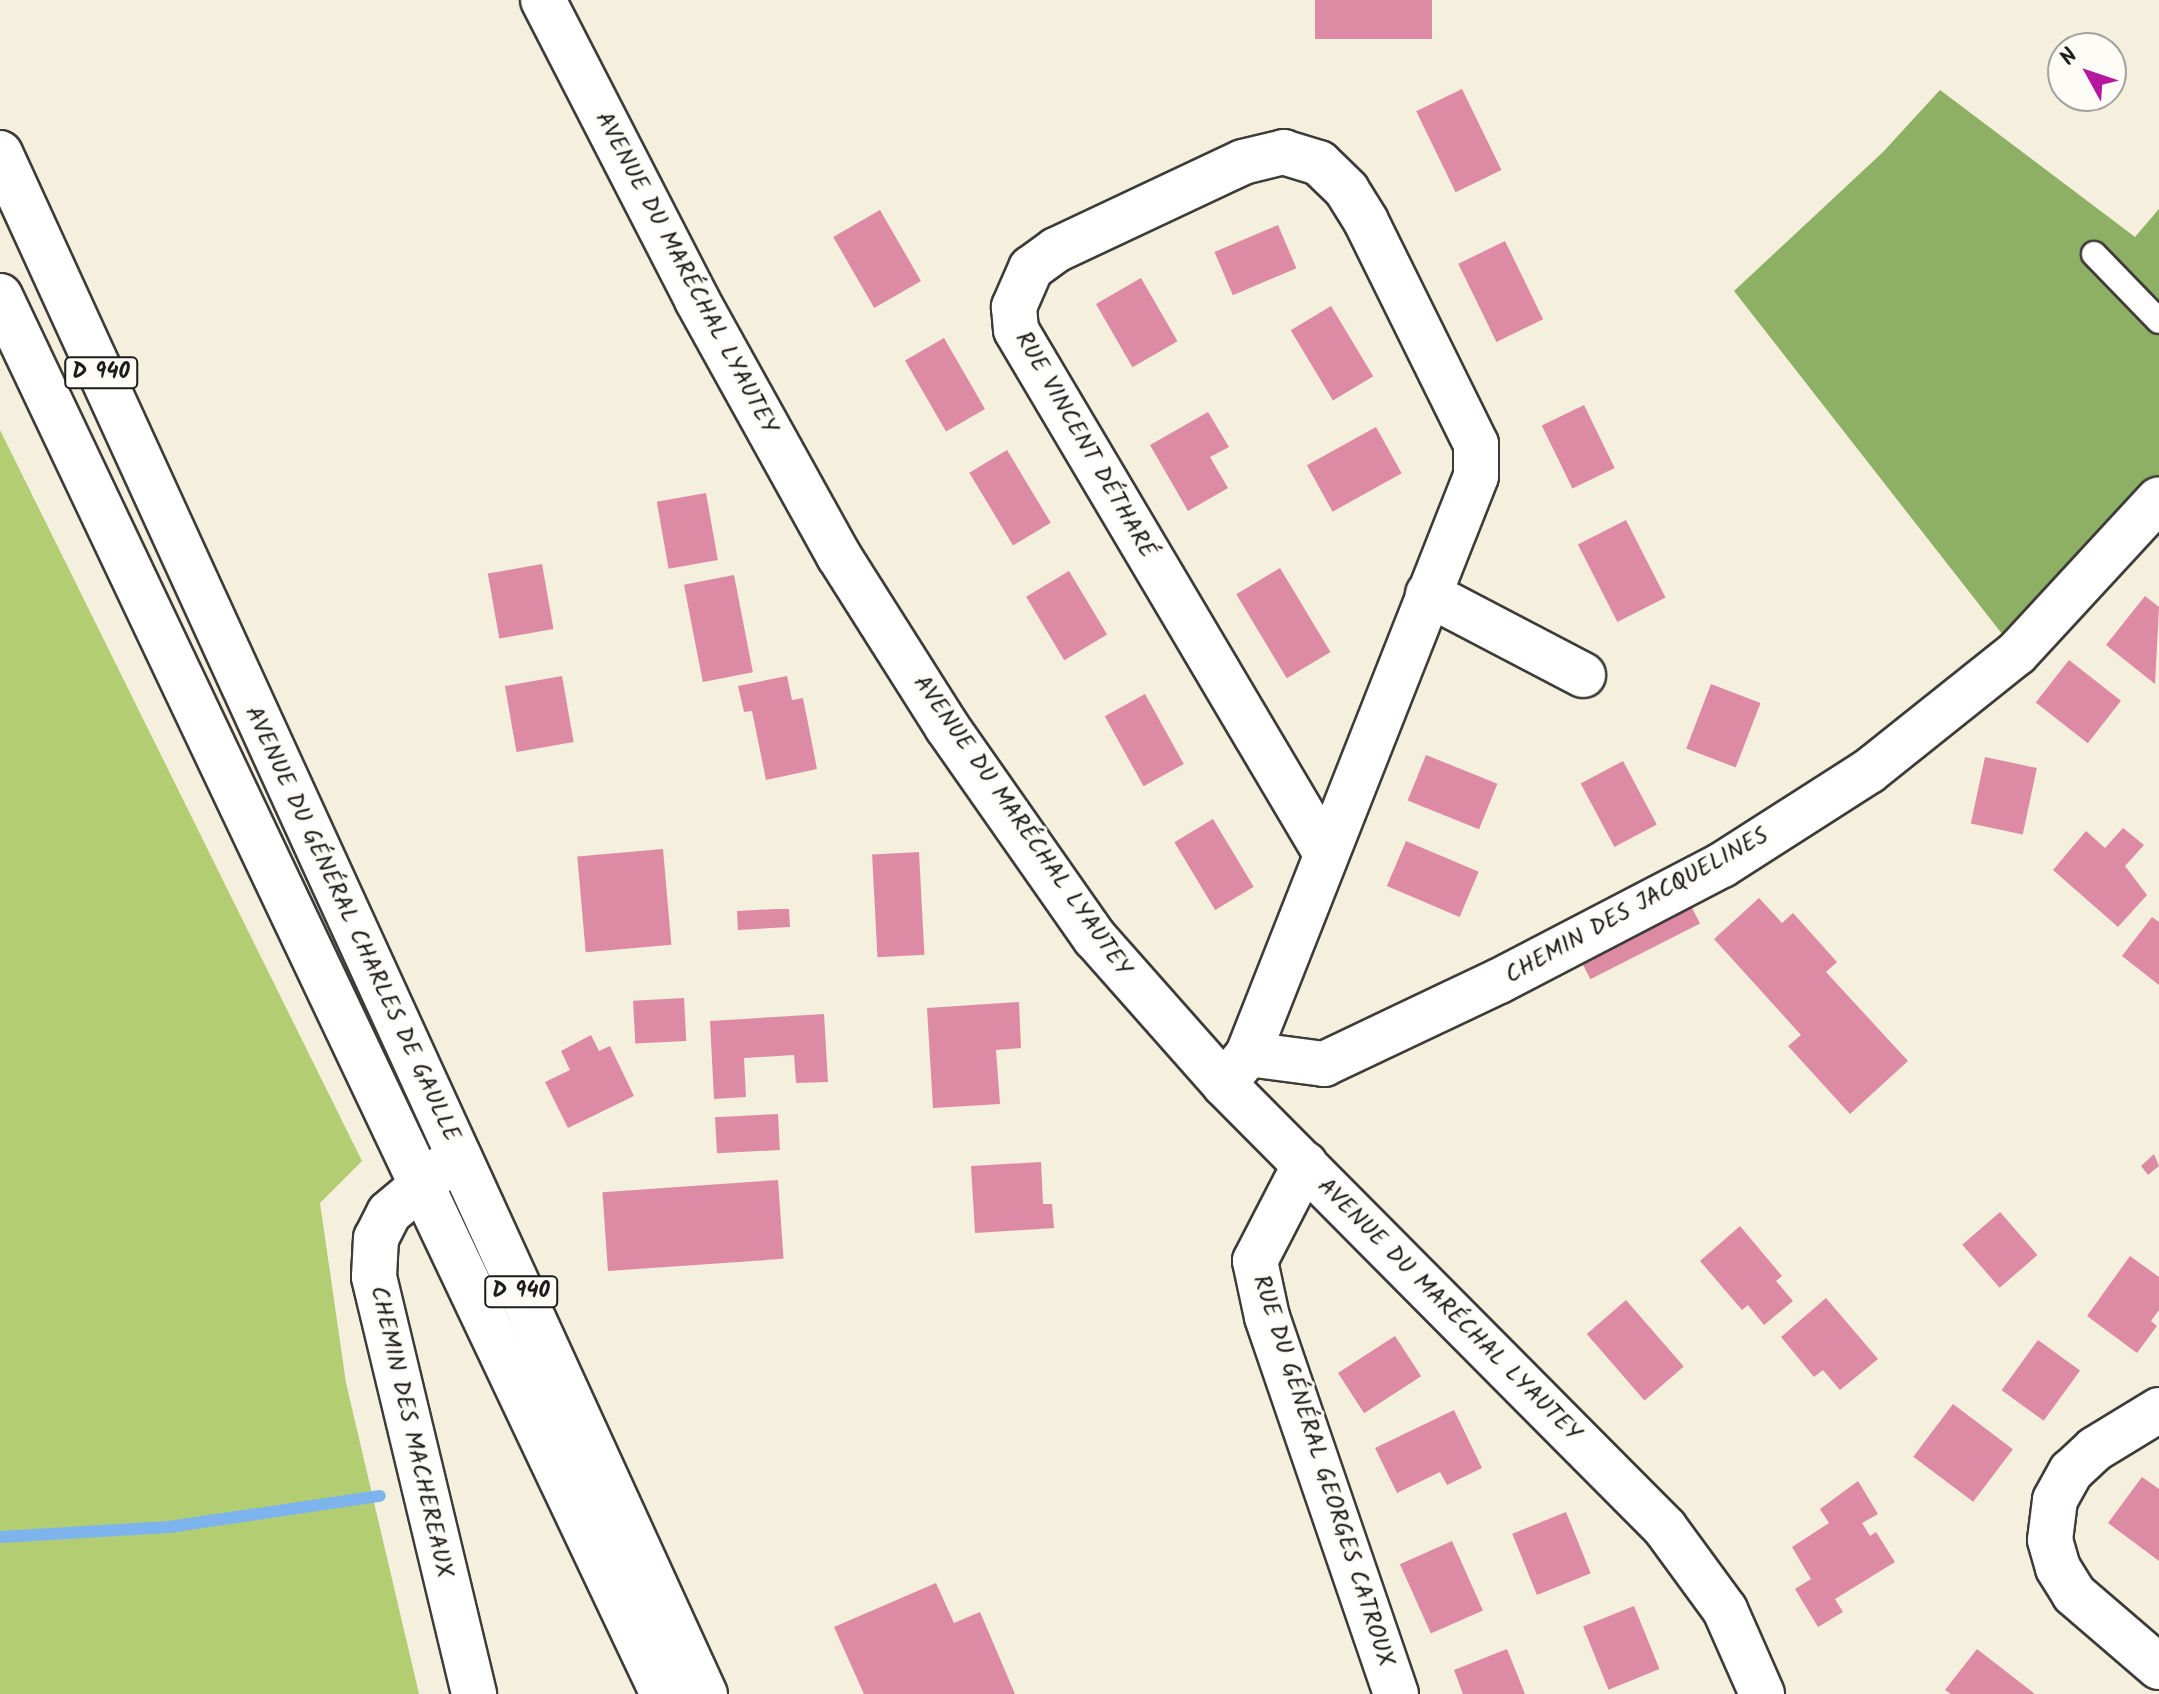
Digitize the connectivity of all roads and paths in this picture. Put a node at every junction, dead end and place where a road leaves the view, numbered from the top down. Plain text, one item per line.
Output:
1 (543, 0) edge
2 (0, 153) edge
3 (2094, 254) dead end
4 (0, 296) edge
5 (2159, 321) edge
6 (2159, 499) edge
7 (1428, 594) junction
8 (1583, 675) dead end
9 (1325, 852) junction
10 (1236, 1069) junction
11 (458, 1155) junction
12 (1305, 1164) junction
13 (423, 1182) junction
14 (2159, 1410) edge
15 (2159, 1667) edge
16 (474, 1694) edge
17 (663, 1694) edge
18 (705, 1694) edge
19 (1396, 1694) edge
20 (1762, 1694) edge

1 - 10 street, AVENUE DU MARÉCHAL LYAUTEY
2 - 11 street, AVENUE DU GÉNÉRAL CHARLES DE GAULLE / D 940
3 - 5 lane
4 - 13 street, AVENUE DU GÉNÉRAL CHARLES DE GAULLE / D 940
6 - 10 street, CHEMIN DES JACQUELINES
7 - 8 street
7 - 9 street, RUE VINCENT DÉTHARÉ
7 - 9 street, RUE VINCENT DÉTHARÉ
9 - 10 street, RUE VINCENT DÉTHARÉ
10 - 12 street, AVENUE DU MARÉCHAL LYAUTEY
11 - 13 street, CHEMIN DES MACHEREAUX
11 - 18 street, AVENUE DU GÉNÉRAL CHARLES DE GAULLE / D 940
12 - 19 street, RUE DU GÉNÉRAL GEORGES CATROUX
12 - 20 street, AVENUE DU MARÉCHAL LYAUTEY
13 - 16 street, CHEMIN DES MACHEREAUX
13 - 17 street, AVENUE DU GÉNÉRAL CHARLES DE GAULLE / D 940
14 - 15 street

